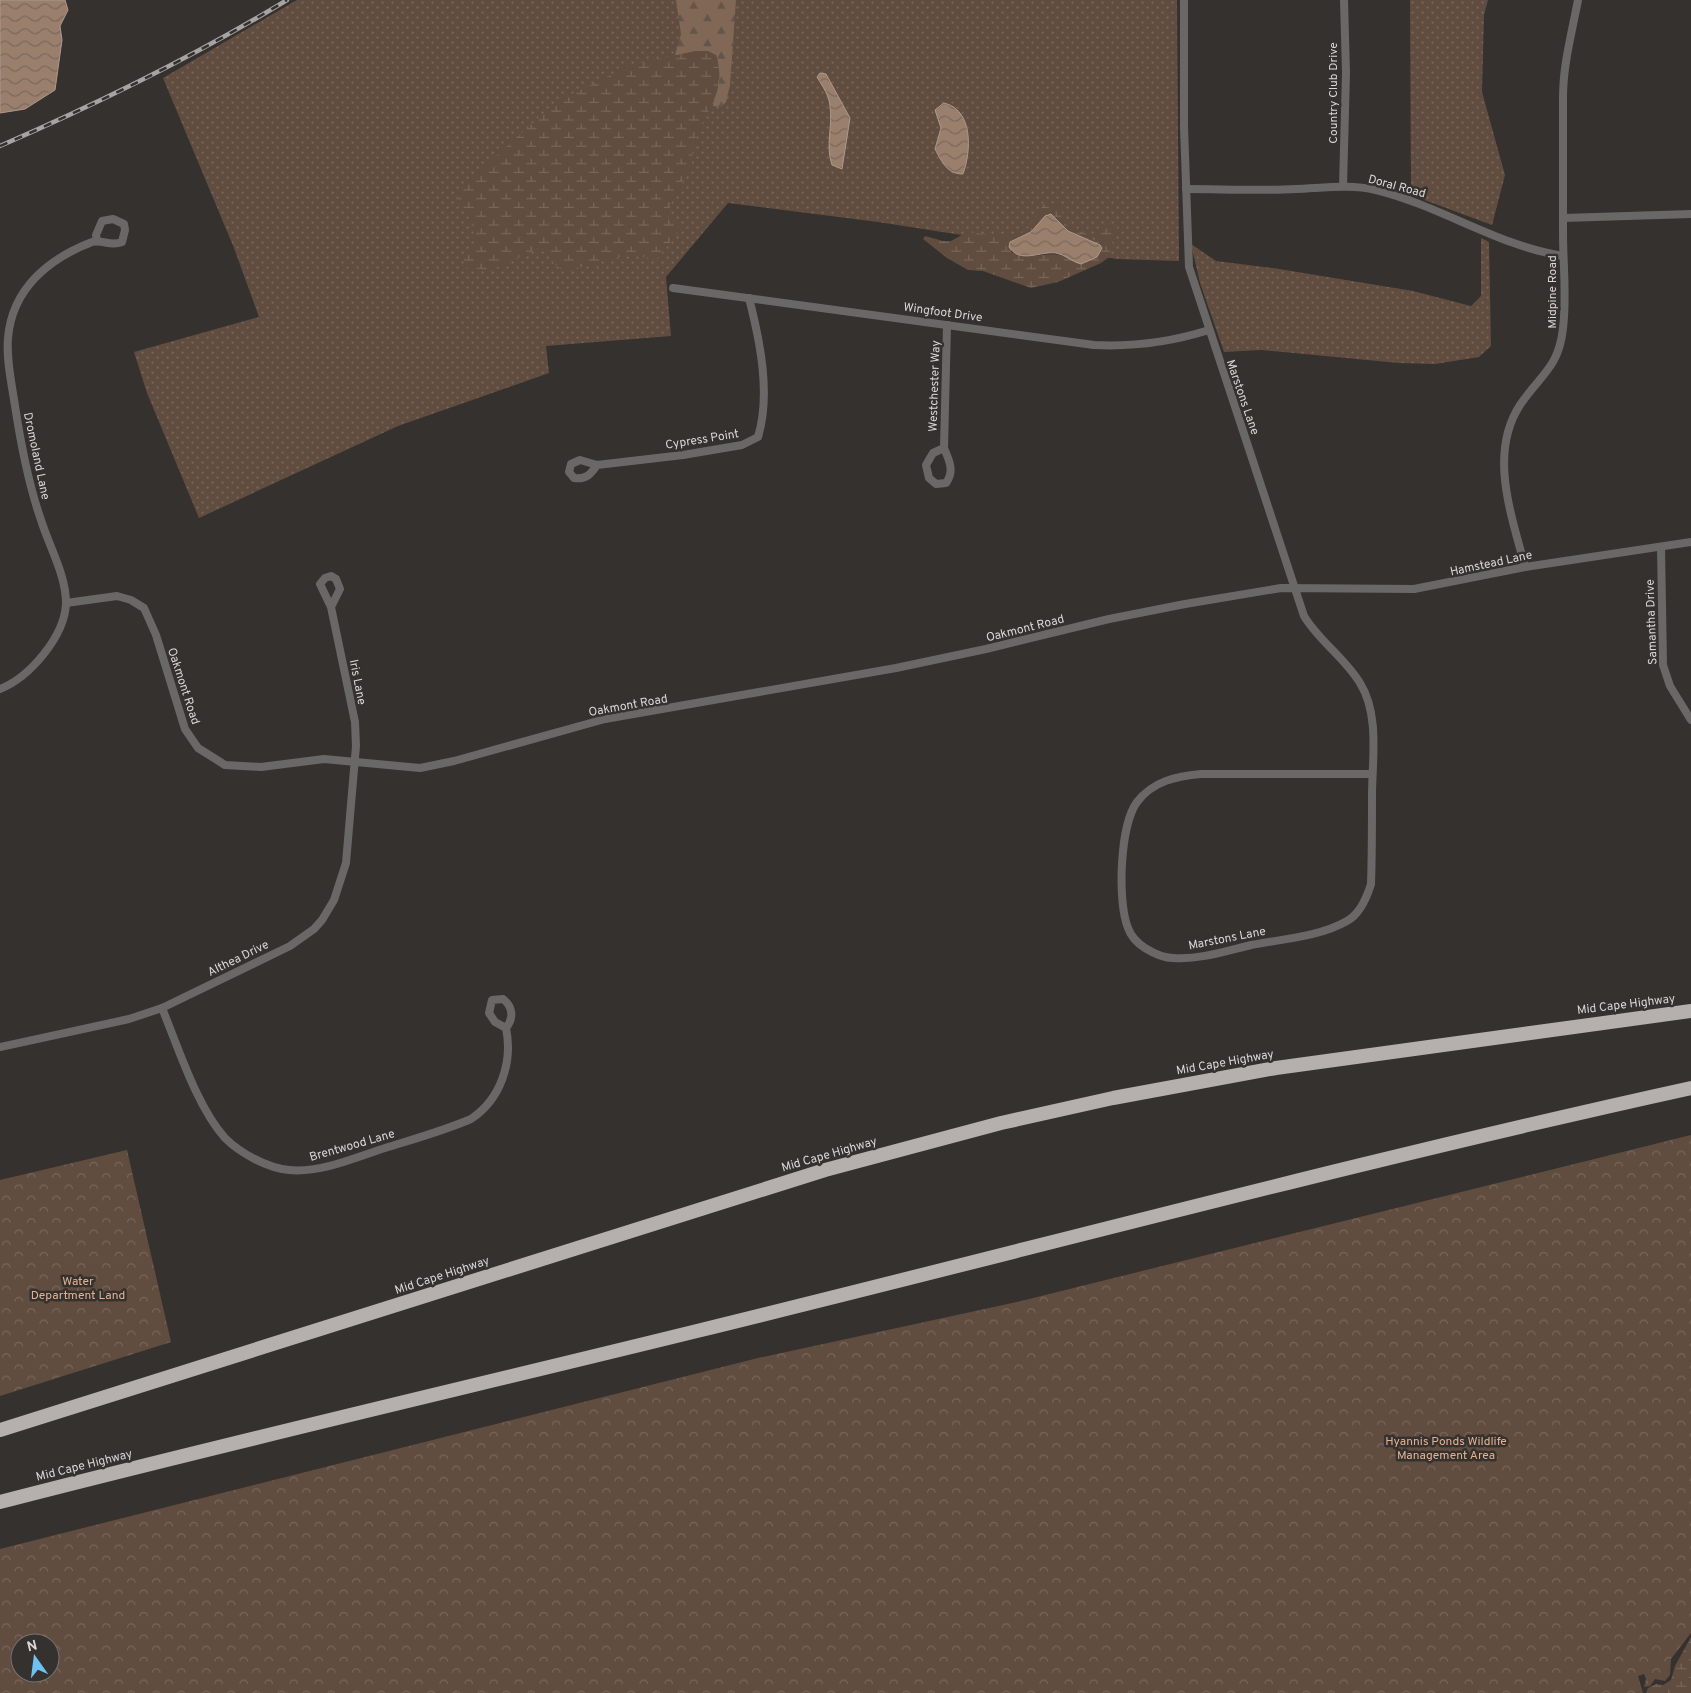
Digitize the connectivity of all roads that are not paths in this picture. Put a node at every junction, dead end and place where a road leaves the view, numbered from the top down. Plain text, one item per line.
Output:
1 (1184, 0) edge
2 (1344, 0) edge
3 (1578, 0) edge
4 (1343, 186) junction
5 (1186, 189) junction
6 (1691, 214) edge
7 (1563, 218) junction
8 (97, 241) dead end
9 (1563, 256) junction
10 (673, 288) dead end
11 (749, 298) junction
12 (947, 324) junction
13 (1209, 330) junction
14 (944, 448) junction
15 (597, 465) dead end
16 (1691, 542) edge
17 (1661, 547) junction
18 (1525, 567) junction
19 (1295, 588) junction
20 (66, 603) junction
21 (331, 607) dead end
22 (0, 689) edge
23 (1691, 720) edge
24 (355, 763) junction
25 (1372, 774) junction
26 (162, 1008) junction
27 (1691, 1011) edge
28 (506, 1028) dead end
29 (0, 1047) edge
30 (1691, 1088) edge
31 (0, 1430) edge
32 (0, 1502) edge

1 - 5 street, Marstons Lane
2 - 4 street, Country Club Drive
3 - 7 street, Midpine Road
4 - 5 street, Doral Road
4 - 9 street, Doral Road
5 - 13 street, Marstons Lane
6 - 7 street
7 - 9 street, Midpine Road
8 - 20 street, Dromoland Lane
9 - 18 street, Midpine Road
10 - 11 street, Wingfoot Drive
11 - 12 street, Wingfoot Drive
11 - 15 street, Cypress Point
12 - 13 street, Wingfoot Drive
12 - 14 street, Westchester Way
13 - 19 street, Marstons Lane
14 - 14 street, Westchester Way
16 - 17 street, Hamstead Lane
17 - 18 street, Hamstead Lane
17 - 23 street, Samantha Drive
18 - 19 street, Hamstead Lane
19 - 24 street, Oakmont Road
19 - 25 street, Marstons Lane
20 - 22 street, Dromoland Lane
20 - 24 street, Oakmont Road
21 - 24 street, Iris Lane
24 - 26 street, Althea Drive
25 - 25 street, Marstons Lane
26 - 28 street, Brentwood Lane
26 - 29 street, Althea Drive
27 - 31 highway, Mid Cape Highway
30 - 32 highway, Mid Cape Highway

